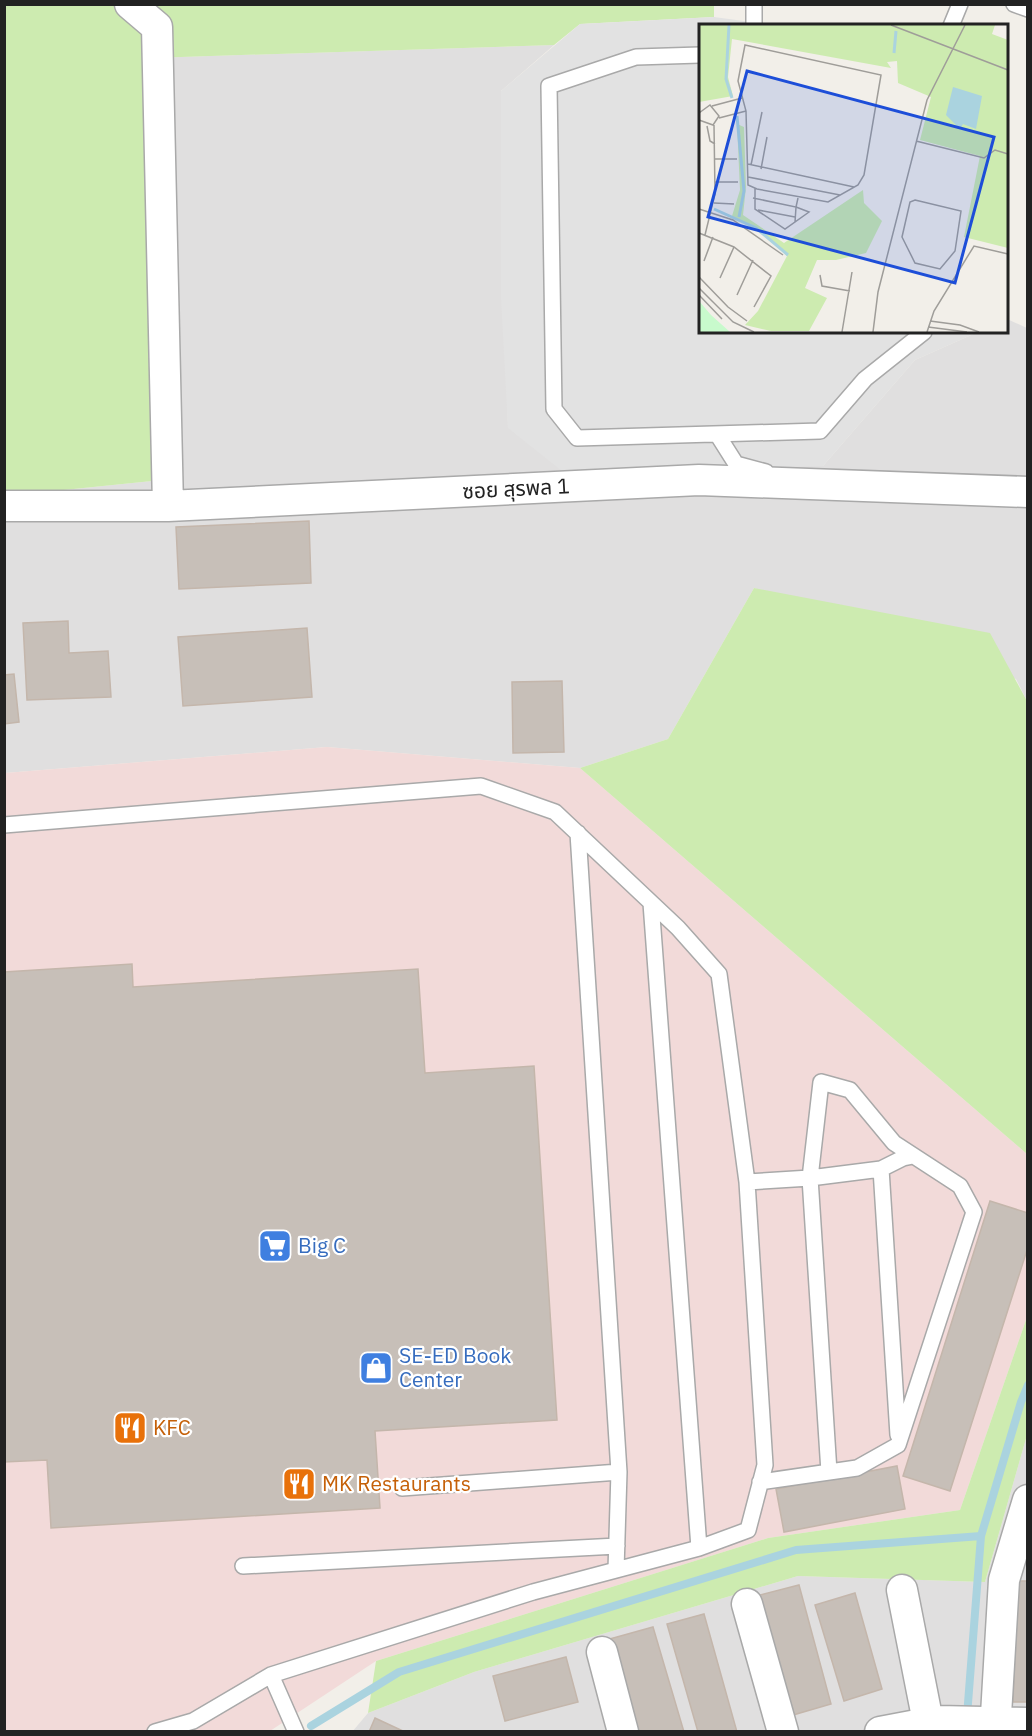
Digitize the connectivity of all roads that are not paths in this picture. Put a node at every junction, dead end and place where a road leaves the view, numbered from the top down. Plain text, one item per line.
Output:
1 (130, 4) edge
2 (754, 4) edge
3 (960, 4) edge
4 (1014, 4) edge
5 (1028, 9) edge
6 (754, 24) edge
7 (952, 24) edge
8 (699, 55) edge
9 (923, 333) edge
10 (717, 434) junction
11 (808, 484) junction
12 (1028, 492) edge
13 (4, 506) edge
14 (168, 506) junction
15 (4, 825) edge
16 (578, 833) junction
17 (651, 903) junction
18 (914, 1156) junction
19 (881, 1169) junction
20 (810, 1178) junction
21 (747, 1182) junction
22 (898, 1445) junction
23 (619, 1472) junction
24 (830, 1472) junction
25 (760, 1482) junction
26 (402, 1488) dead end
27 (1028, 1500) edge
28 (617, 1546) junction
29 (699, 1548) junction
30 (243, 1566) dead end
31 (616, 1570) junction
32 (902, 1590) dead end
33 (747, 1604) dead end
34 (602, 1652) dead end
35 (272, 1675) junction
36 (933, 1722) junction
37 (1028, 1723) edge
38 (991, 1725) edge
39 (196, 1726) edge
40 (155, 1731) edge
41 (296, 1731) edge
42 (623, 1731) edge
43 (783, 1731) edge
44 (880, 1731) edge

1 - 14 street
2 - 6 lane
3 - 7 lane
4 - 5 lane
8 - 10 lane
9 - 10 lane
10 - 11 lane
11 - 12 street, ซอย สุรพล 1
11 - 14 street, ซอย สุรพล 1
13 - 14 street, ซอย สุรพล 1
15 - 16 lane
16 - 17 lane
16 - 23 lane
17 - 21 lane
17 - 29 lane
18 - 19 lane
18 - 20 lane
18 - 22 lane
19 - 20 lane
19 - 22 lane
20 - 21 lane
20 - 24 lane
21 - 25 lane
22 - 24 lane
23 - 26 lane
23 - 28 lane
24 - 25 lane
25 - 29 lane
27 - 38 street
28 - 30 lane
28 - 31 lane
29 - 31 lane
31 - 35 lane
32 - 36 street
33 - 43 street
34 - 42 street
35 - 39 lane
35 - 41 lane
36 - 38 street
36 - 44 street
37 - 38 street
39 - 40 lane

